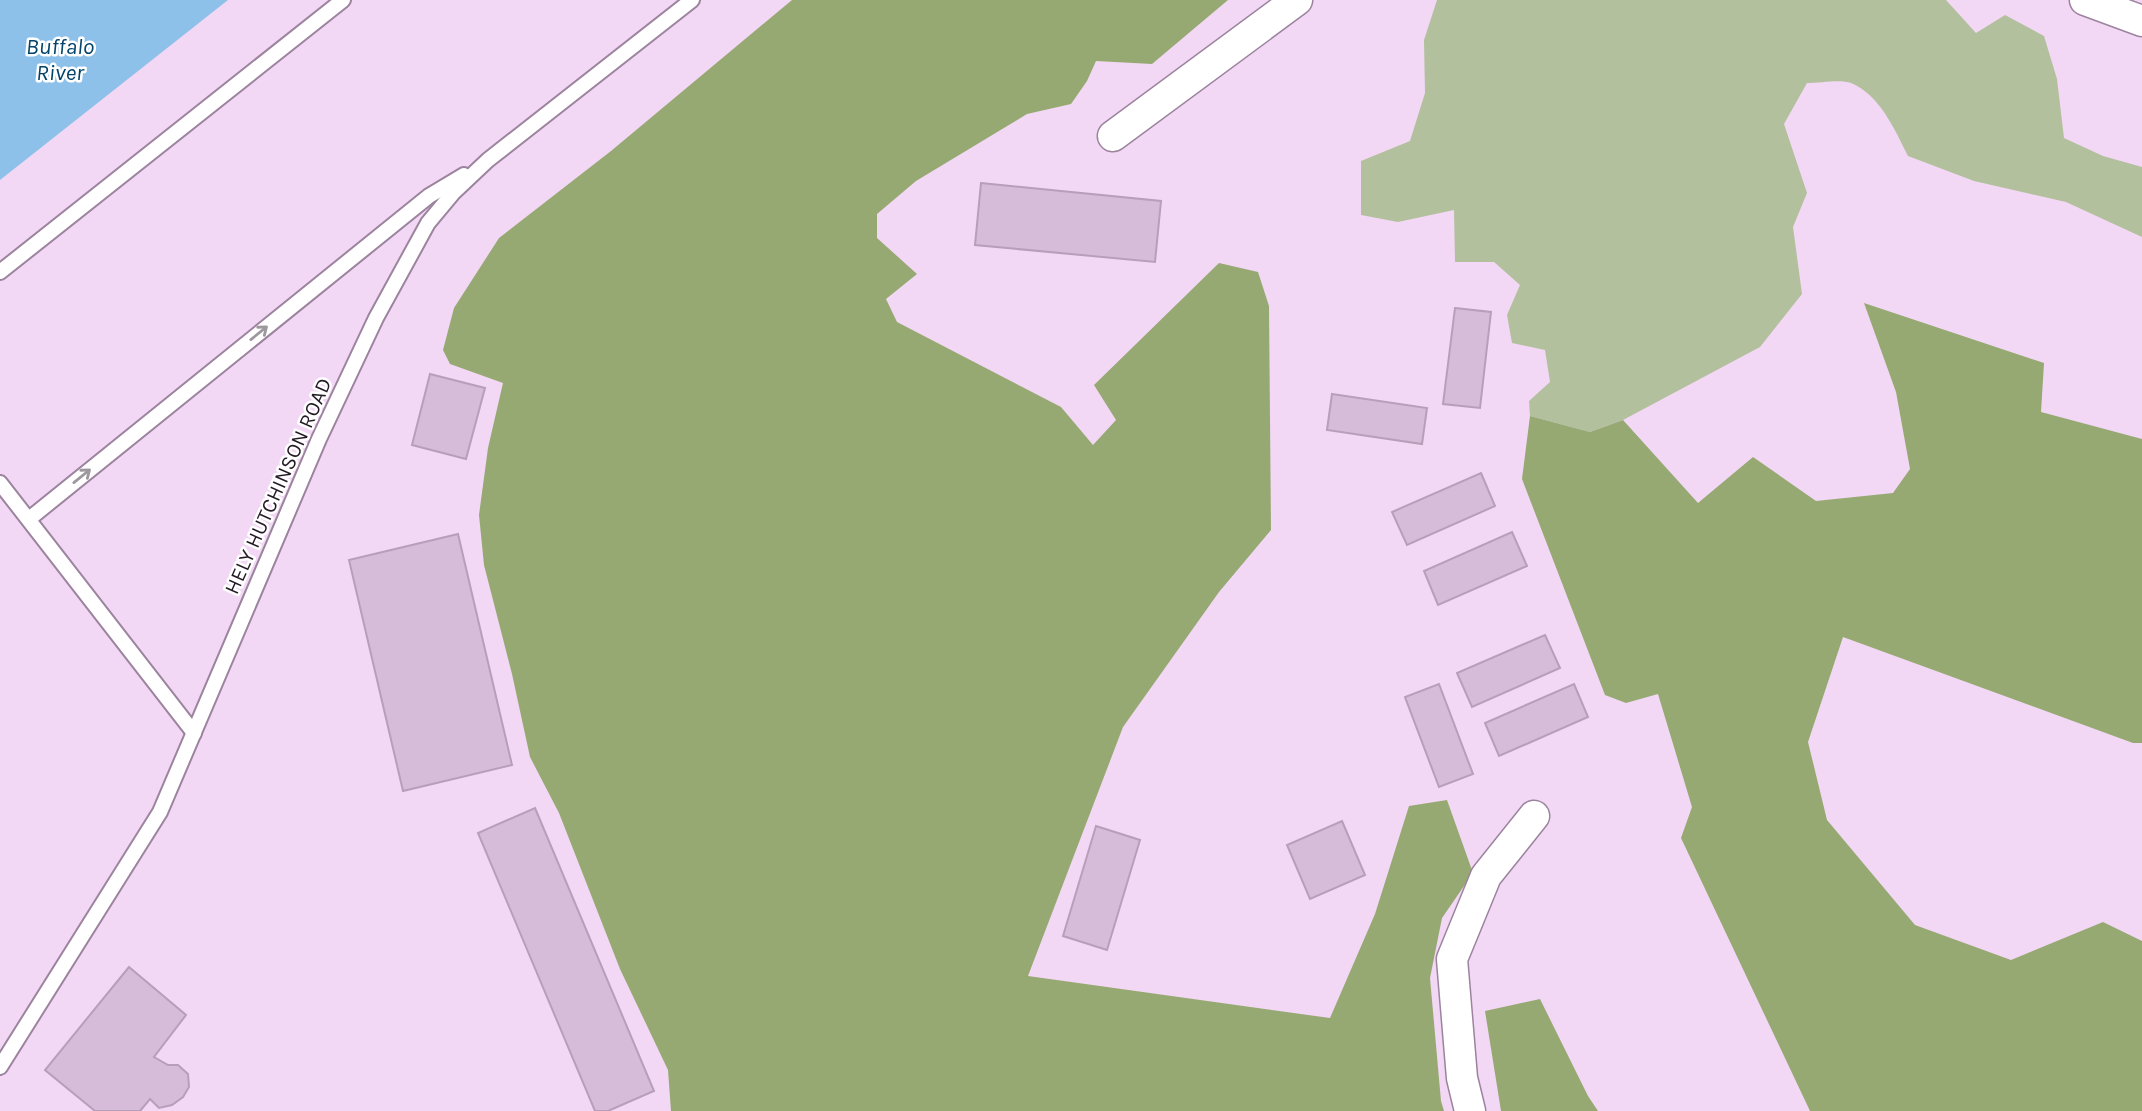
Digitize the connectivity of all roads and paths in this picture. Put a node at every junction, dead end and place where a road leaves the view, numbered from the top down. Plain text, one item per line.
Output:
1 (343, 0) edge
2 (692, 0) edge
3 (1297, 0) edge
4 (2085, 0) edge
5 (2142, 22) edge
6 (1112, 136) dead end
7 (488, 160) junction
8 (0, 272) edge
9 (0, 483) edge
10 (29, 519) junction
11 (194, 733) junction
12 (1534, 816) dead end
13 (0, 1067) edge
14 (1470, 1111) edge

1 - 8 lane
2 - 7 lane, HELY HUTCHINSON ROAD
3 - 6 street
4 - 5 street
10 -> 7 lane
7 - 11 lane, HELY HUTCHINSON ROAD
9 - 10 lane
10 - 11 lane
11 - 13 lane, HELY HUTCHINSON ROAD
12 - 14 street

